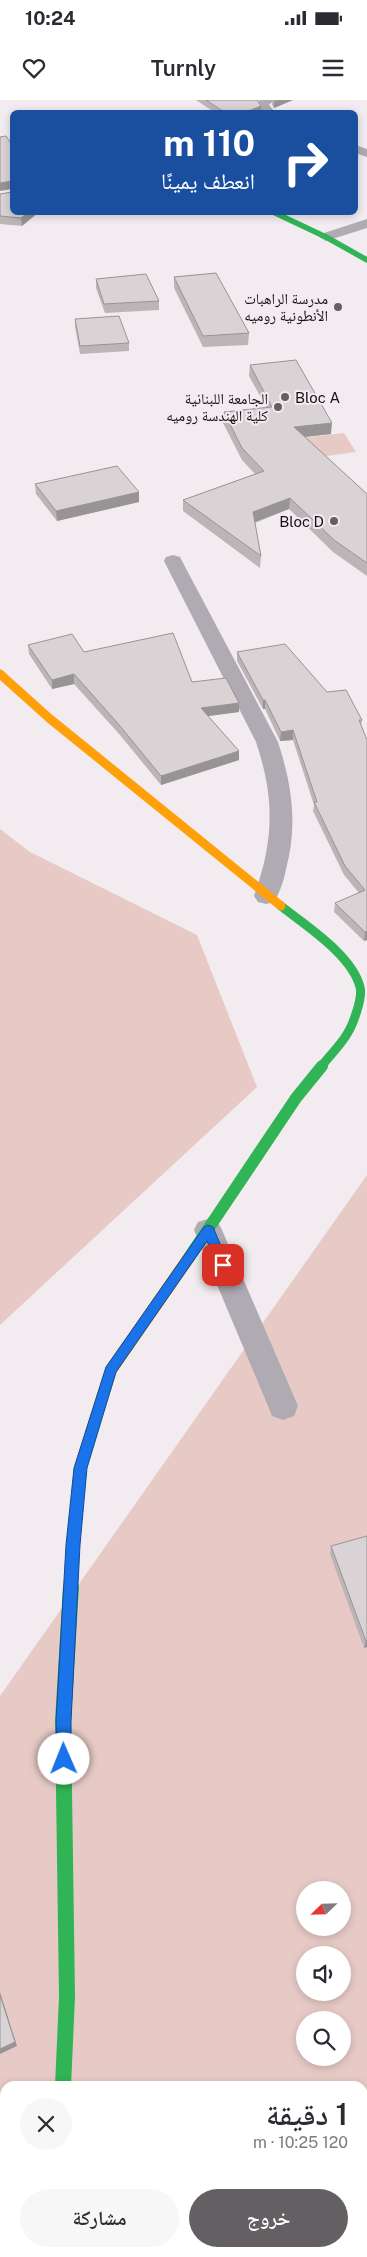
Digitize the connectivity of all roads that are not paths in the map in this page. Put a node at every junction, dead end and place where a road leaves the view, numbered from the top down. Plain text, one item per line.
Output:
1 (268, 100) edge
2 (266, 110) edge
3 (278, 215) edge
4 (367, 223) edge
5 (326, 237) junction
6 (367, 260) edge
7 (173, 561) dead end
8 (0, 674) edge
9 (266, 896) junction
10 (208, 1230) junction
11 (283, 1406) dead end
12 (63, 2081) edge

1 - 2 street
3 - 5 street
4 - 5 street
5 - 6 street
7 - 9 street
8 - 9 street
9 - 10 street
10 - 11 street
10 - 12 street

